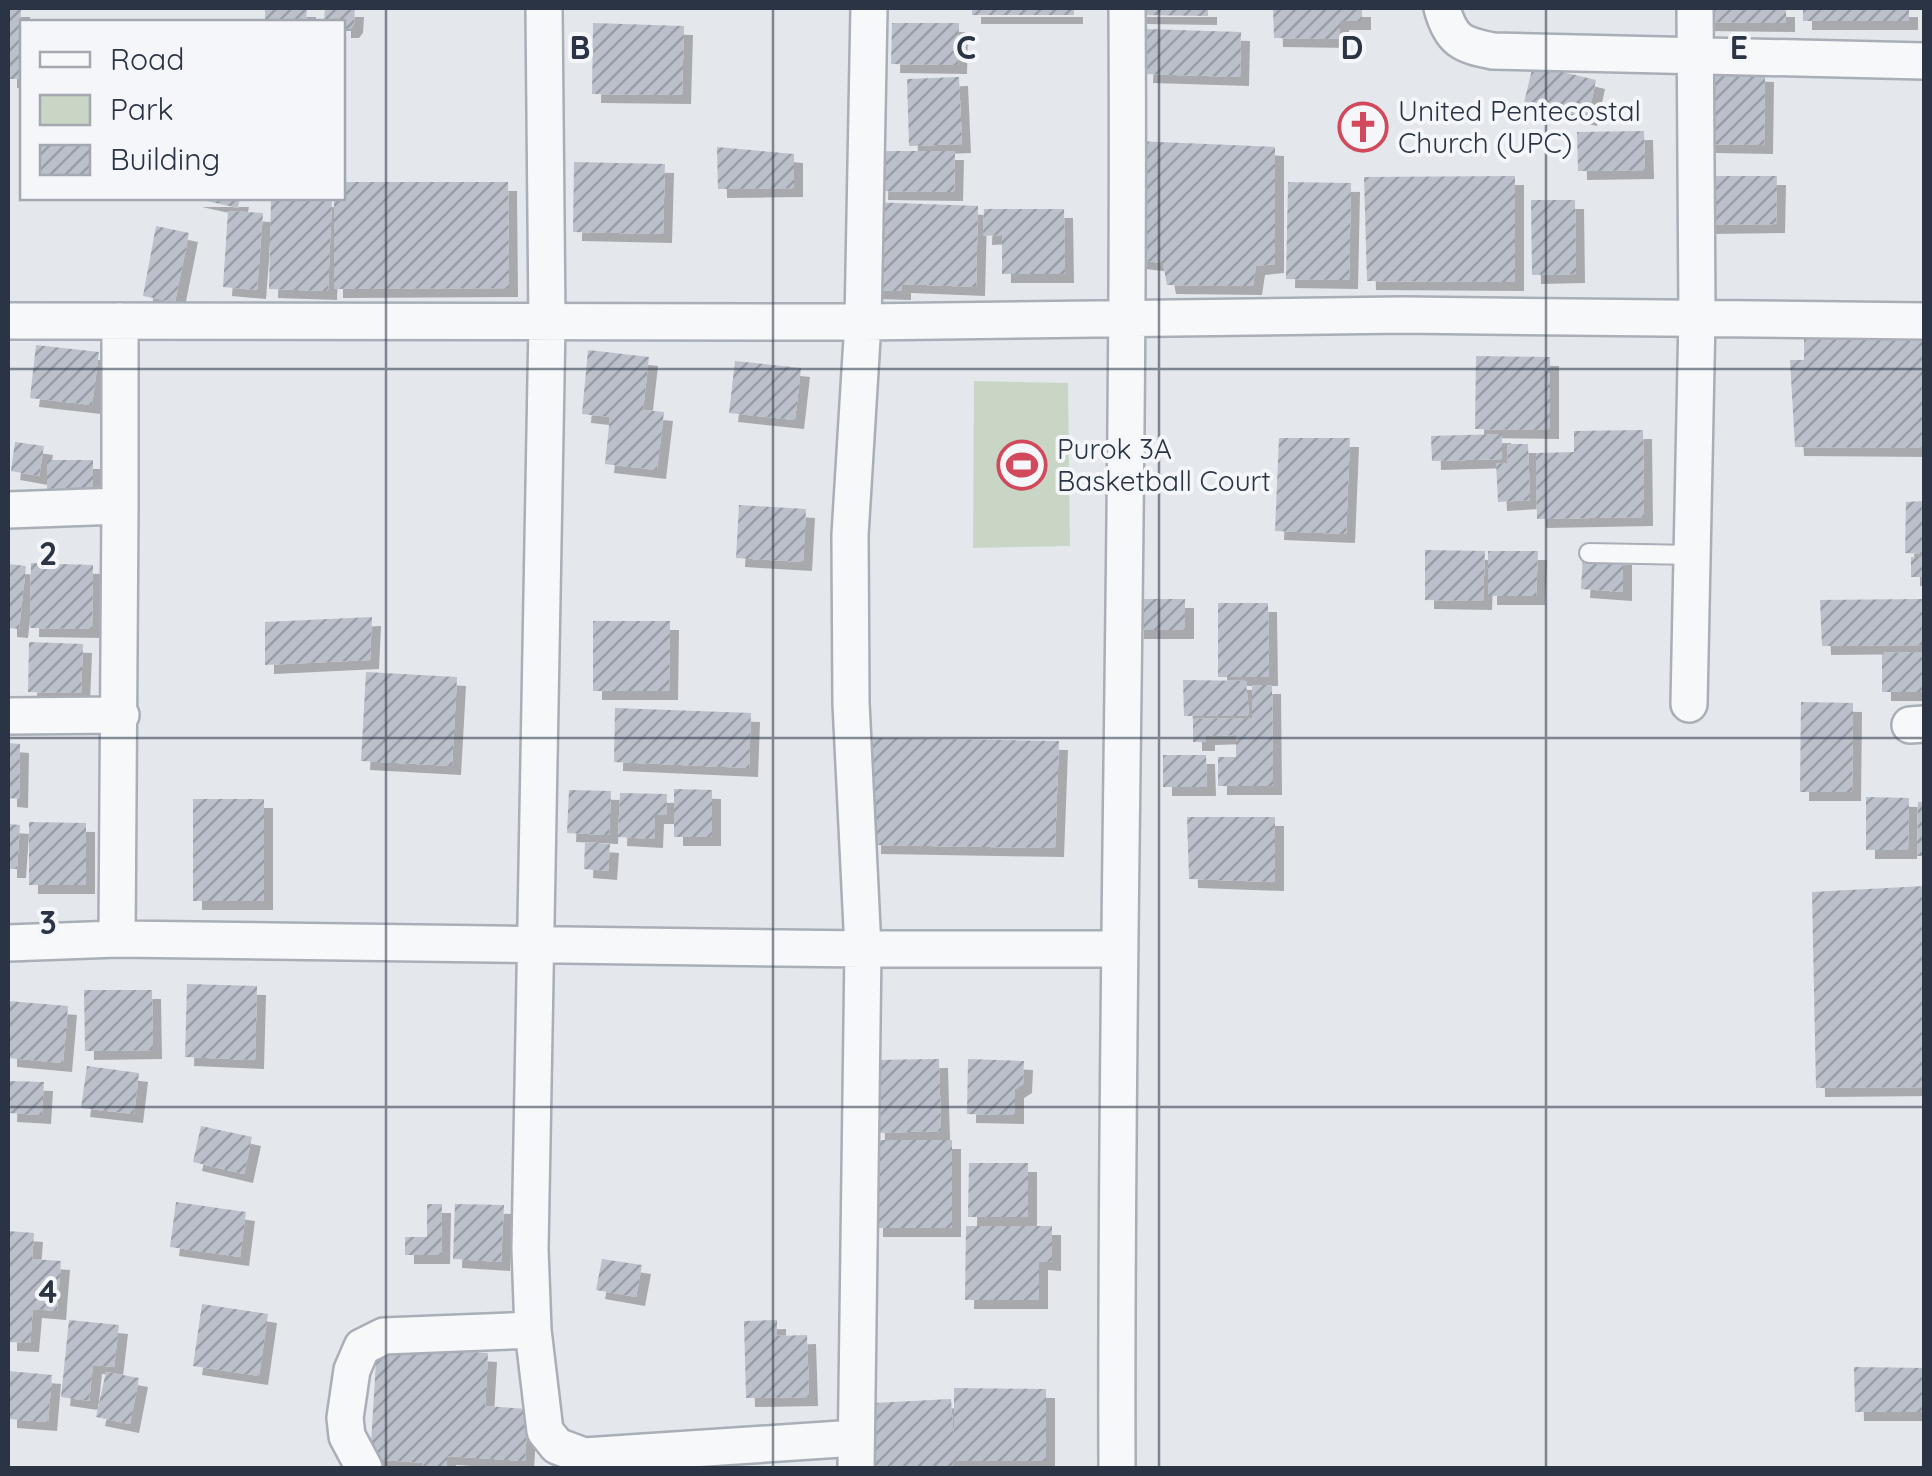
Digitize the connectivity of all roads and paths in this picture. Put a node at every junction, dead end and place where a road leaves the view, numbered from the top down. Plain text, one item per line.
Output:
1 (544, 8) edge
2 (869, 8) edge
3 (1127, 8) edge
4 (1442, 8) edge
5 (1696, 8) edge
6 (1696, 56) junction
7 (1924, 61) edge
8 (1697, 316) junction
9 (1129, 320) junction
10 (8, 321) edge
11 (120, 321) junction
12 (1924, 321) edge
13 (863, 322) junction
14 (547, 323) junction
15 (120, 506) junction
16 (8, 510) edge
17 (1589, 552) dead end
18 (1693, 555) junction
19 (1689, 704) dead end
20 (121, 715) junction
21 (8, 716) edge
22 (117, 940) junction
23 (8, 943) edge
24 (536, 945) junction
25 (863, 949) junction
26 (1120, 949) junction
27 (533, 1330) junction
28 (856, 1454) edge
29 (364, 1468) edge
30 (1117, 1468) edge

1 - 14 street
2 - 13 street
3 - 9 street
4 - 6 street
5 - 6 street
6 - 7 street
6 - 8 street
8 - 9 street
8 - 12 street
8 - 18 street
9 - 13 street
9 - 26 street
10 - 11 street
11 - 14 street
11 - 15 street
13 - 14 street
13 - 25 street
14 - 24 street
15 - 16 street
15 - 20 street
17 - 18 lane
18 - 19 street
20 - 21 street
20 - 22 street
22 - 23 street
22 - 24 street
24 - 25 street
24 - 27 street
25 - 26 street
25 - 28 street
26 - 30 street
27 - 28 street
27 - 29 street

